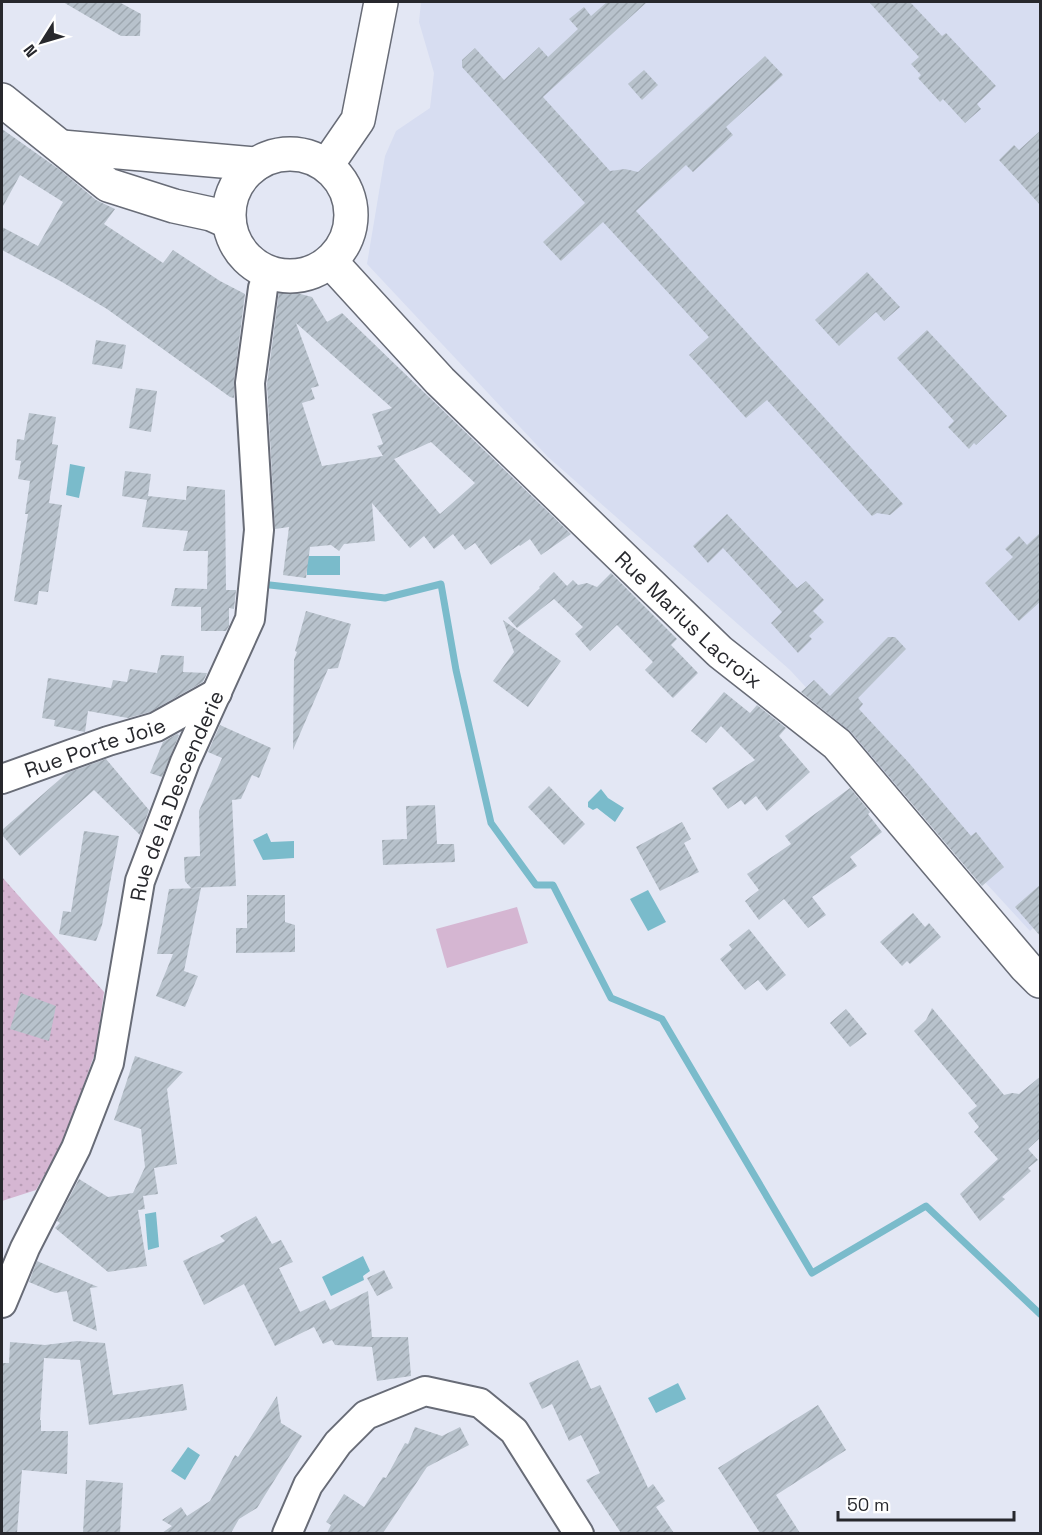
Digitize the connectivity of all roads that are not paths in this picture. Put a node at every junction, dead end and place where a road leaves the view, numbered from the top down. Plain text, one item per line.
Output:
1 (381, 2) edge
2 (2, 100) edge
3 (62, 147) junction
4 (256, 164) junction
5 (327, 165) junction
6 (229, 222) junction
7 (331, 262) junction
8 (269, 273) junction
9 (217, 693) junction
10 (2, 779) edge
11 (1036, 967) edge
12 (13, 1246) edge
13 (2, 1304) edge
14 (287, 1533) edge
15 (579, 1533) edge

1 - 5 main road
2 - 3 main road
3 - 4 main road
3 - 6 main road
4 - 5 main road
4 - 6 main road
5 - 7 main road
6 - 8 main road
7 - 8 main road
7 - 11 main road, Rue Marius Lacroix
8 - 9 street, Rue de la Descenderie
9 - 10 street, Rue Porte Joie
9 - 12 street, Rue de la Descenderie
12 - 13 street, Rue de la Descenderie
14 - 15 street

